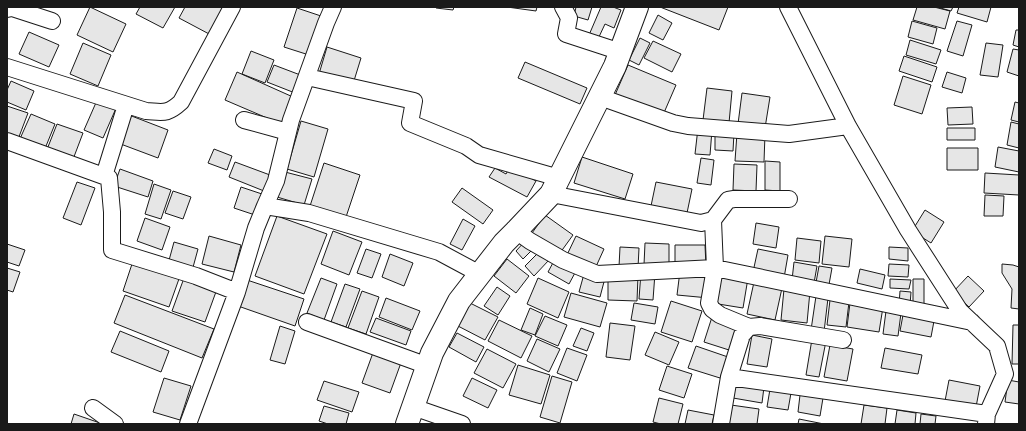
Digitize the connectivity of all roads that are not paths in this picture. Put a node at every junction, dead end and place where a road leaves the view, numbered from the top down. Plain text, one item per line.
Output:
1 (232, 7) edge
2 (333, 7) edge
3 (563, 7) edge
4 (637, 7) edge
5 (788, 7) edge
6 (7, 9) edge
7 (52, 21) dead end
8 (621, 52) junction
9 (7, 67) edge
10 (307, 77) junction
11 (600, 98) junction
12 (126, 105) junction
13 (244, 120) dead end
14 (848, 126) junction
15 (288, 132) junction
16 (7, 141) edge
17 (104, 176) junction
18 (555, 186) junction
19 (789, 199) dead end
20 (265, 206) junction
21 (713, 220) junction
22 (516, 231) junction
23 (715, 268) junction
24 (480, 274) junction
25 (236, 292) junction
26 (308, 322) dead end
27 (972, 322) junction
28 (748, 327) junction
29 (843, 340) dead end
30 (428, 366) junction
31 (1012, 375) edge
32 (729, 377) junction
33 (93, 408) dead end
34 (410, 415) edge
35 (987, 419) edge
36 (115, 424) edge
37 (188, 424) edge
38 (462, 424) edge
39 (720, 424) edge

1 - 12 street
2 - 10 street
3 - 8 street
4 - 8 street
5 - 14 street
6 - 7 street
8 - 11 street
9 - 12 street
10 - 15 street
10 - 18 street
11 - 14 street
11 - 18 street
12 - 17 street
13 - 15 street
14 - 27 street
15 - 20 street
16 - 17 street
17 - 25 street
18 - 21 street
18 - 22 street
19 - 21 street
20 - 24 street
20 - 25 street
21 - 23 street
22 - 23 street
22 - 24 street
23 - 27 street
23 - 28 street
24 - 30 street
25 - 37 street
26 - 30 street
27 - 31 street
28 - 29 street
28 - 32 street
30 - 34 street
31 - 35 street
32 - 35 street
32 - 39 street
33 - 36 street
34 - 38 street

